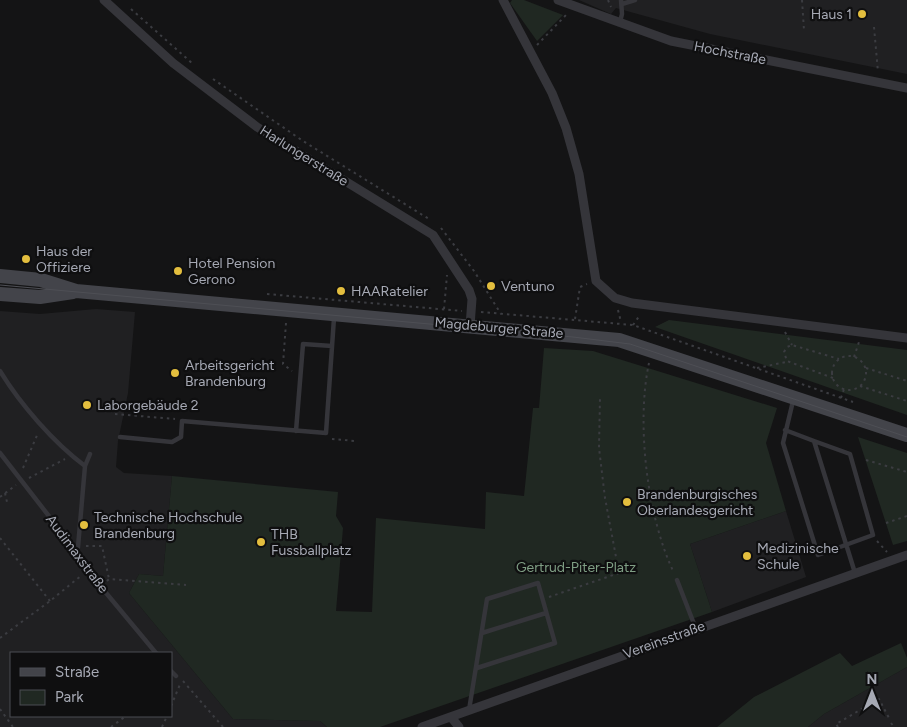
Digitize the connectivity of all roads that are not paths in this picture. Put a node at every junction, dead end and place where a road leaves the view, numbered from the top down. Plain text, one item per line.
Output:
1 (104, 0) edge
2 (503, 0) edge
3 (558, 0) edge
4 (635, 0) edge
5 (622, 2) edge
6 (619, 23) junction
7 (907, 88) edge
8 (0, 276) edge
9 (76, 291) junction
10 (0, 294) edge
11 (334, 314) junction
12 (470, 326) junction
13 (907, 338) edge
14 (332, 346) junction
15 (0, 371) edge
16 (794, 397) junction
17 (785, 430) junction
18 (296, 431) junction
19 (907, 436) edge
20 (120, 437) dead end
21 (814, 441) junction
22 (0, 454) edge
23 (90, 454) dead end
24 (85, 466) junction
25 (846, 546) junction
26 (77, 549) junction
27 (907, 555) edge
28 (855, 573) junction
29 (677, 580) road end
30 (546, 613) junction
31 (696, 629) junction
32 (482, 633) junction
33 (155, 652) edge
34 (477, 668) junction
35 (172, 672) edge
36 (176, 676) dead end
37 (469, 712) junction
38 (451, 717) junction
39 (422, 727) edge
40 (459, 727) edge

1 - 12 street, Harlungerstraße
2 - 13 street
3 - 6 street, Hochstraße
4 - 5 lane
5 - 6 lane
6 - 7 street, Hochstraße
8 - 9 street, Magdeburger Straße
9 - 10 street, Magdeburger Straße
9 - 11 street, Magdeburger Straße
11 - 12 street, Magdeburger Straße
11 - 14 lane
12 - 16 street, Magdeburger Straße
14 - 18 lane
14 - 18 lane
15 - 24 lane
16 - 17 lane
16 - 19 street, Magdeburger Straße
17 - 21 lane
17 - 25 lane
18 - 20 lane
21 - 25 lane
21 - 25 lane
22 - 26 lane, Audimaxstraße
23 - 24 lane
24 - 26 lane
25 - 28 lane
26 - 33 lane, Audimaxstraße
27 - 28 street, Vereinsstraße
28 - 31 street, Vereinsstraße
29 - 31 lane
30 - 32 lane
30 - 32 lane
30 - 34 lane
31 - 37 street, Vereinsstraße
32 - 34 lane
34 - 37 lane
35 - 36 lane
37 - 38 street, Vereinsstraße
38 - 39 street, Vereinsstraße
38 - 40 street

